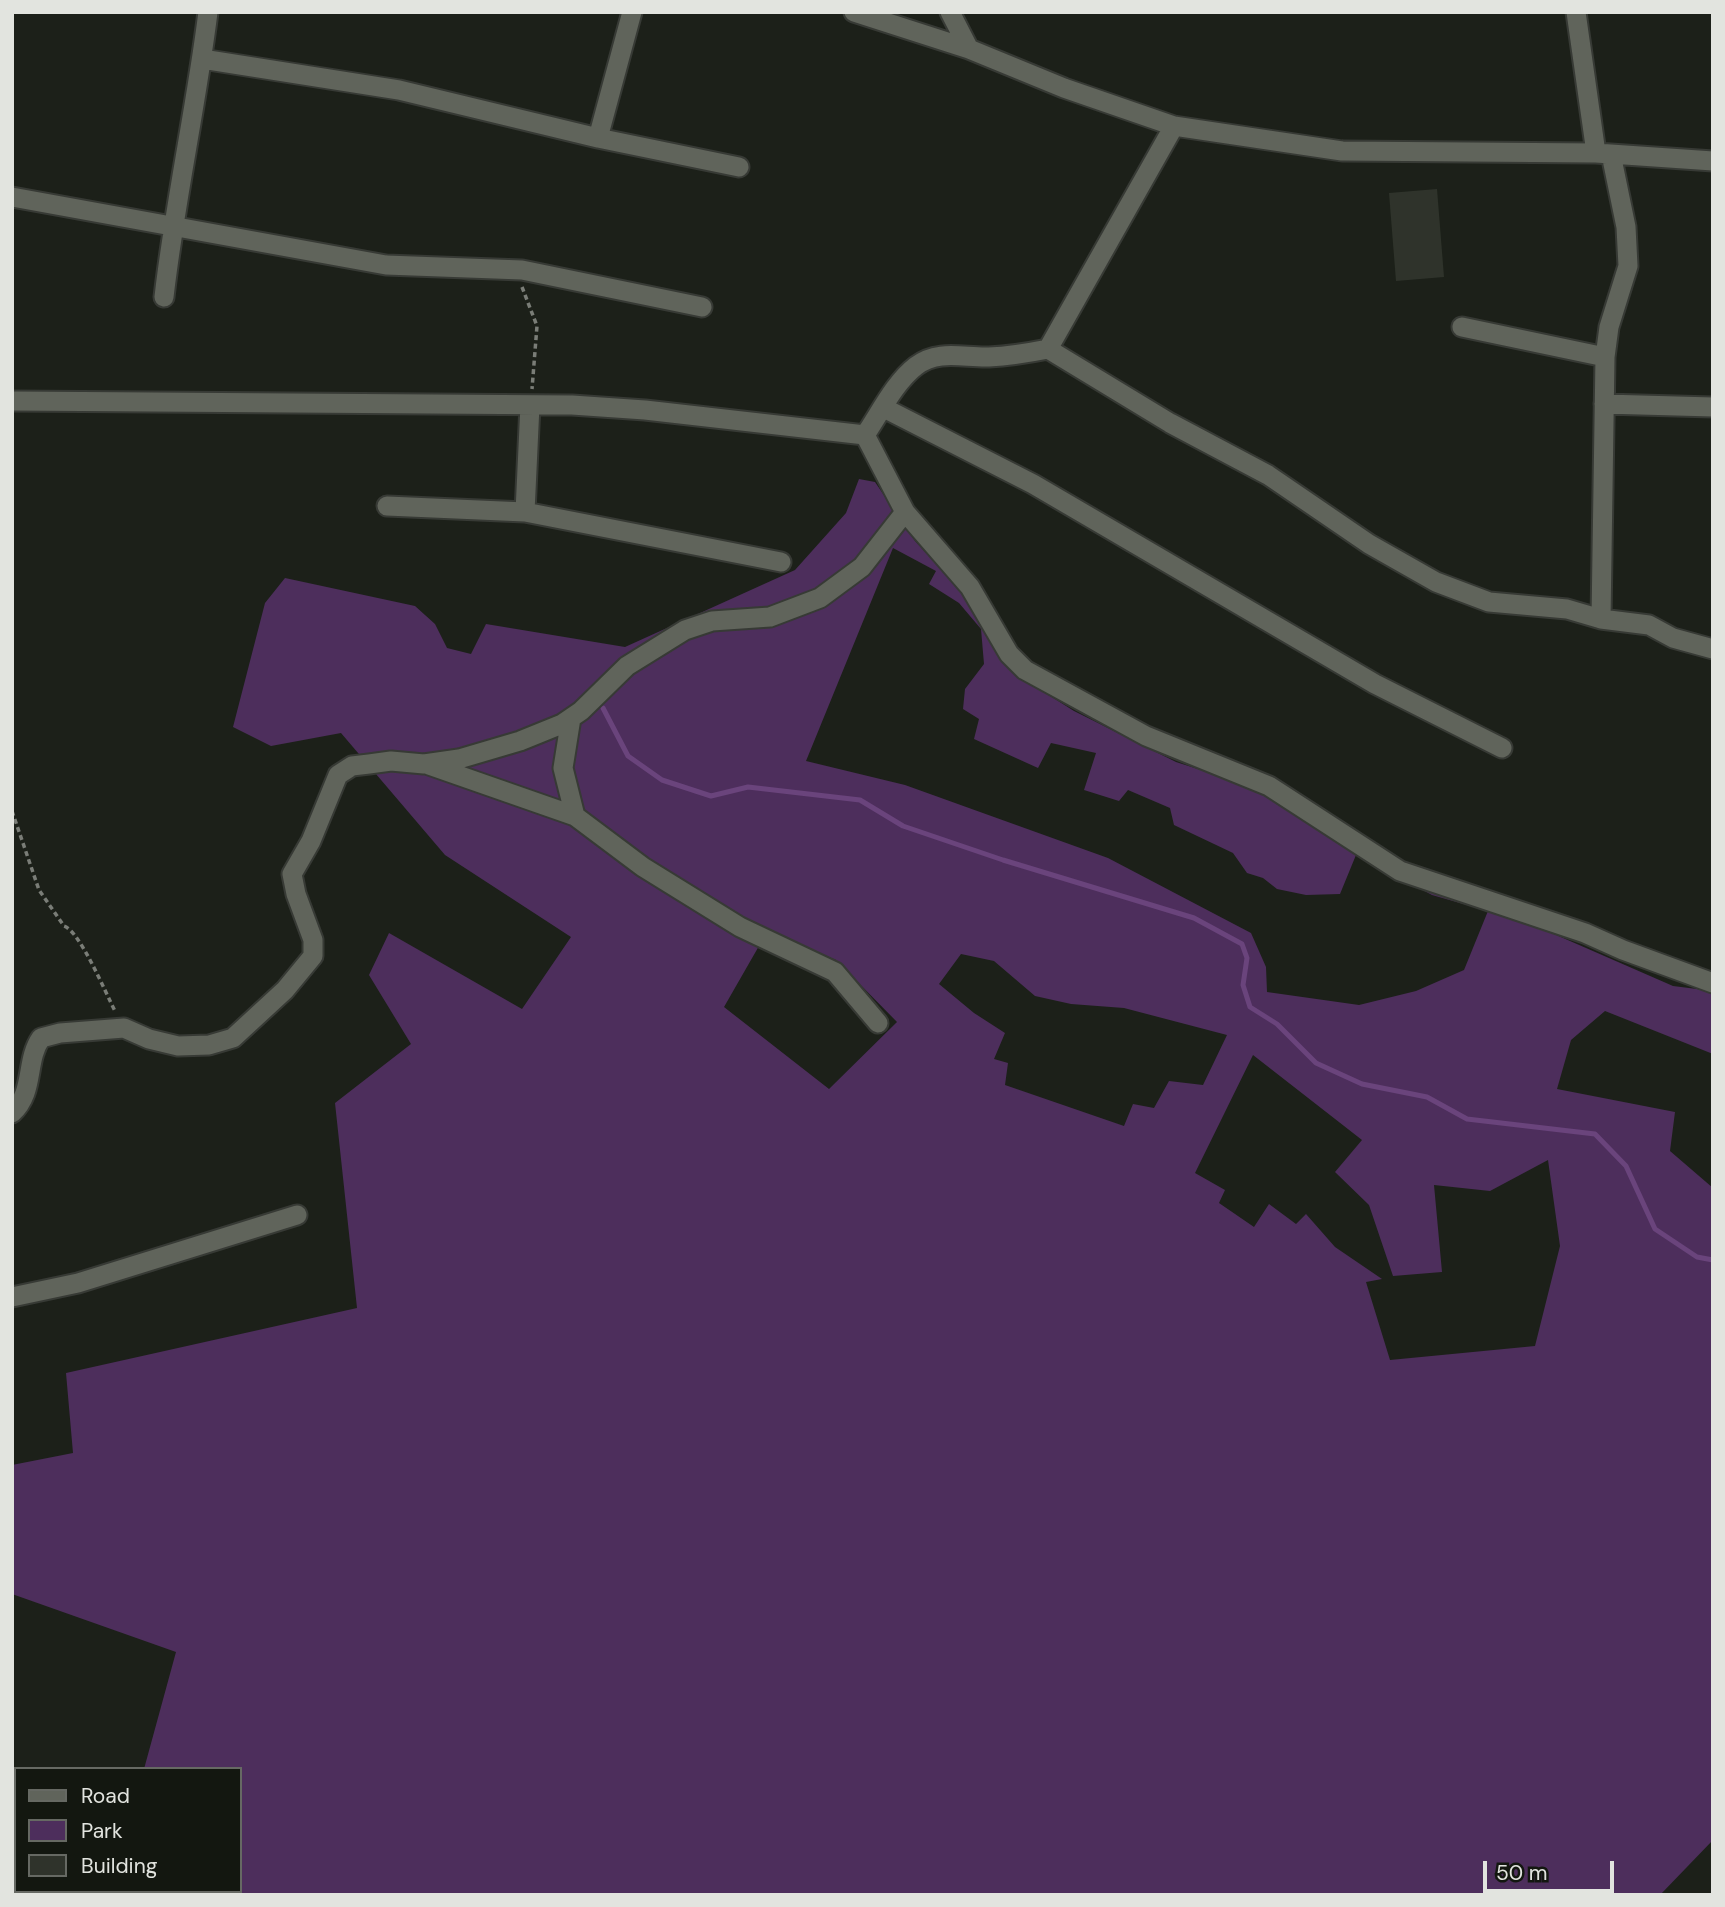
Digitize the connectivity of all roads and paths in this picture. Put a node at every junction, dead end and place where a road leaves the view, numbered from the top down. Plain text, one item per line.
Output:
1 (208, 12) edge
2 (632, 12) edge
3 (854, 12) edge
4 (950, 12) edge
5 (1576, 12) edge
6 (969, 49) junction
7 (202, 60) junction
8 (1174, 126) junction
9 (598, 138) junction
10 (1604, 154) junction
11 (1713, 161) edge
12 (740, 167) dead end
13 (12, 197) edge
14 (172, 226) junction
15 (522, 270) junction
16 (164, 297) dead end
17 (702, 307) dead end
18 (1462, 327) dead end
19 (1048, 349) junction
20 (1605, 357) junction
21 (12, 401) edge
22 (1604, 404) junction
23 (530, 405) junction
24 (1713, 407) edge
25 (884, 408) junction
26 (865, 435) junction
27 (387, 506) dead end
28 (525, 512) junction
29 (905, 513) junction
30 (781, 562) dead end
31 (1601, 620) junction
32 (1713, 649) edge
33 (571, 718) junction
34 (1502, 748) dead end
35 (424, 764) junction
36 (12, 811) edge
37 (575, 816) junction
38 (1713, 983) edge
39 (878, 1023) dead end
40 (124, 1028) junction
41 (12, 1113) edge
42 (297, 1215) dead end
43 (12, 1297) edge

1 - 7 street
2 - 9 street
3 - 6 street
4 - 6 street
5 - 10 street
6 - 8 street
7 - 9 street
7 - 14 street
8 - 10 street
8 - 19 street
9 - 12 street
10 - 11 street
10 - 20 street
13 - 14 street
14 - 15 street
14 - 16 street
15 - 17 street
15 - 23 path
18 - 20 street
19 - 25 street
19 - 31 street
20 - 22 street
21 - 23 street
22 - 24 street
22 - 31 street
23 - 26 street
23 - 28 street
25 - 26 street
25 - 34 street
26 - 29 street
27 - 28 street
28 - 30 street
29 - 33 street
29 - 38 street
31 - 32 street
33 - 35 street
33 - 37 street
35 - 37 street
35 - 40 street
36 - 40 path
37 - 39 street
40 - 41 street
42 - 43 street

